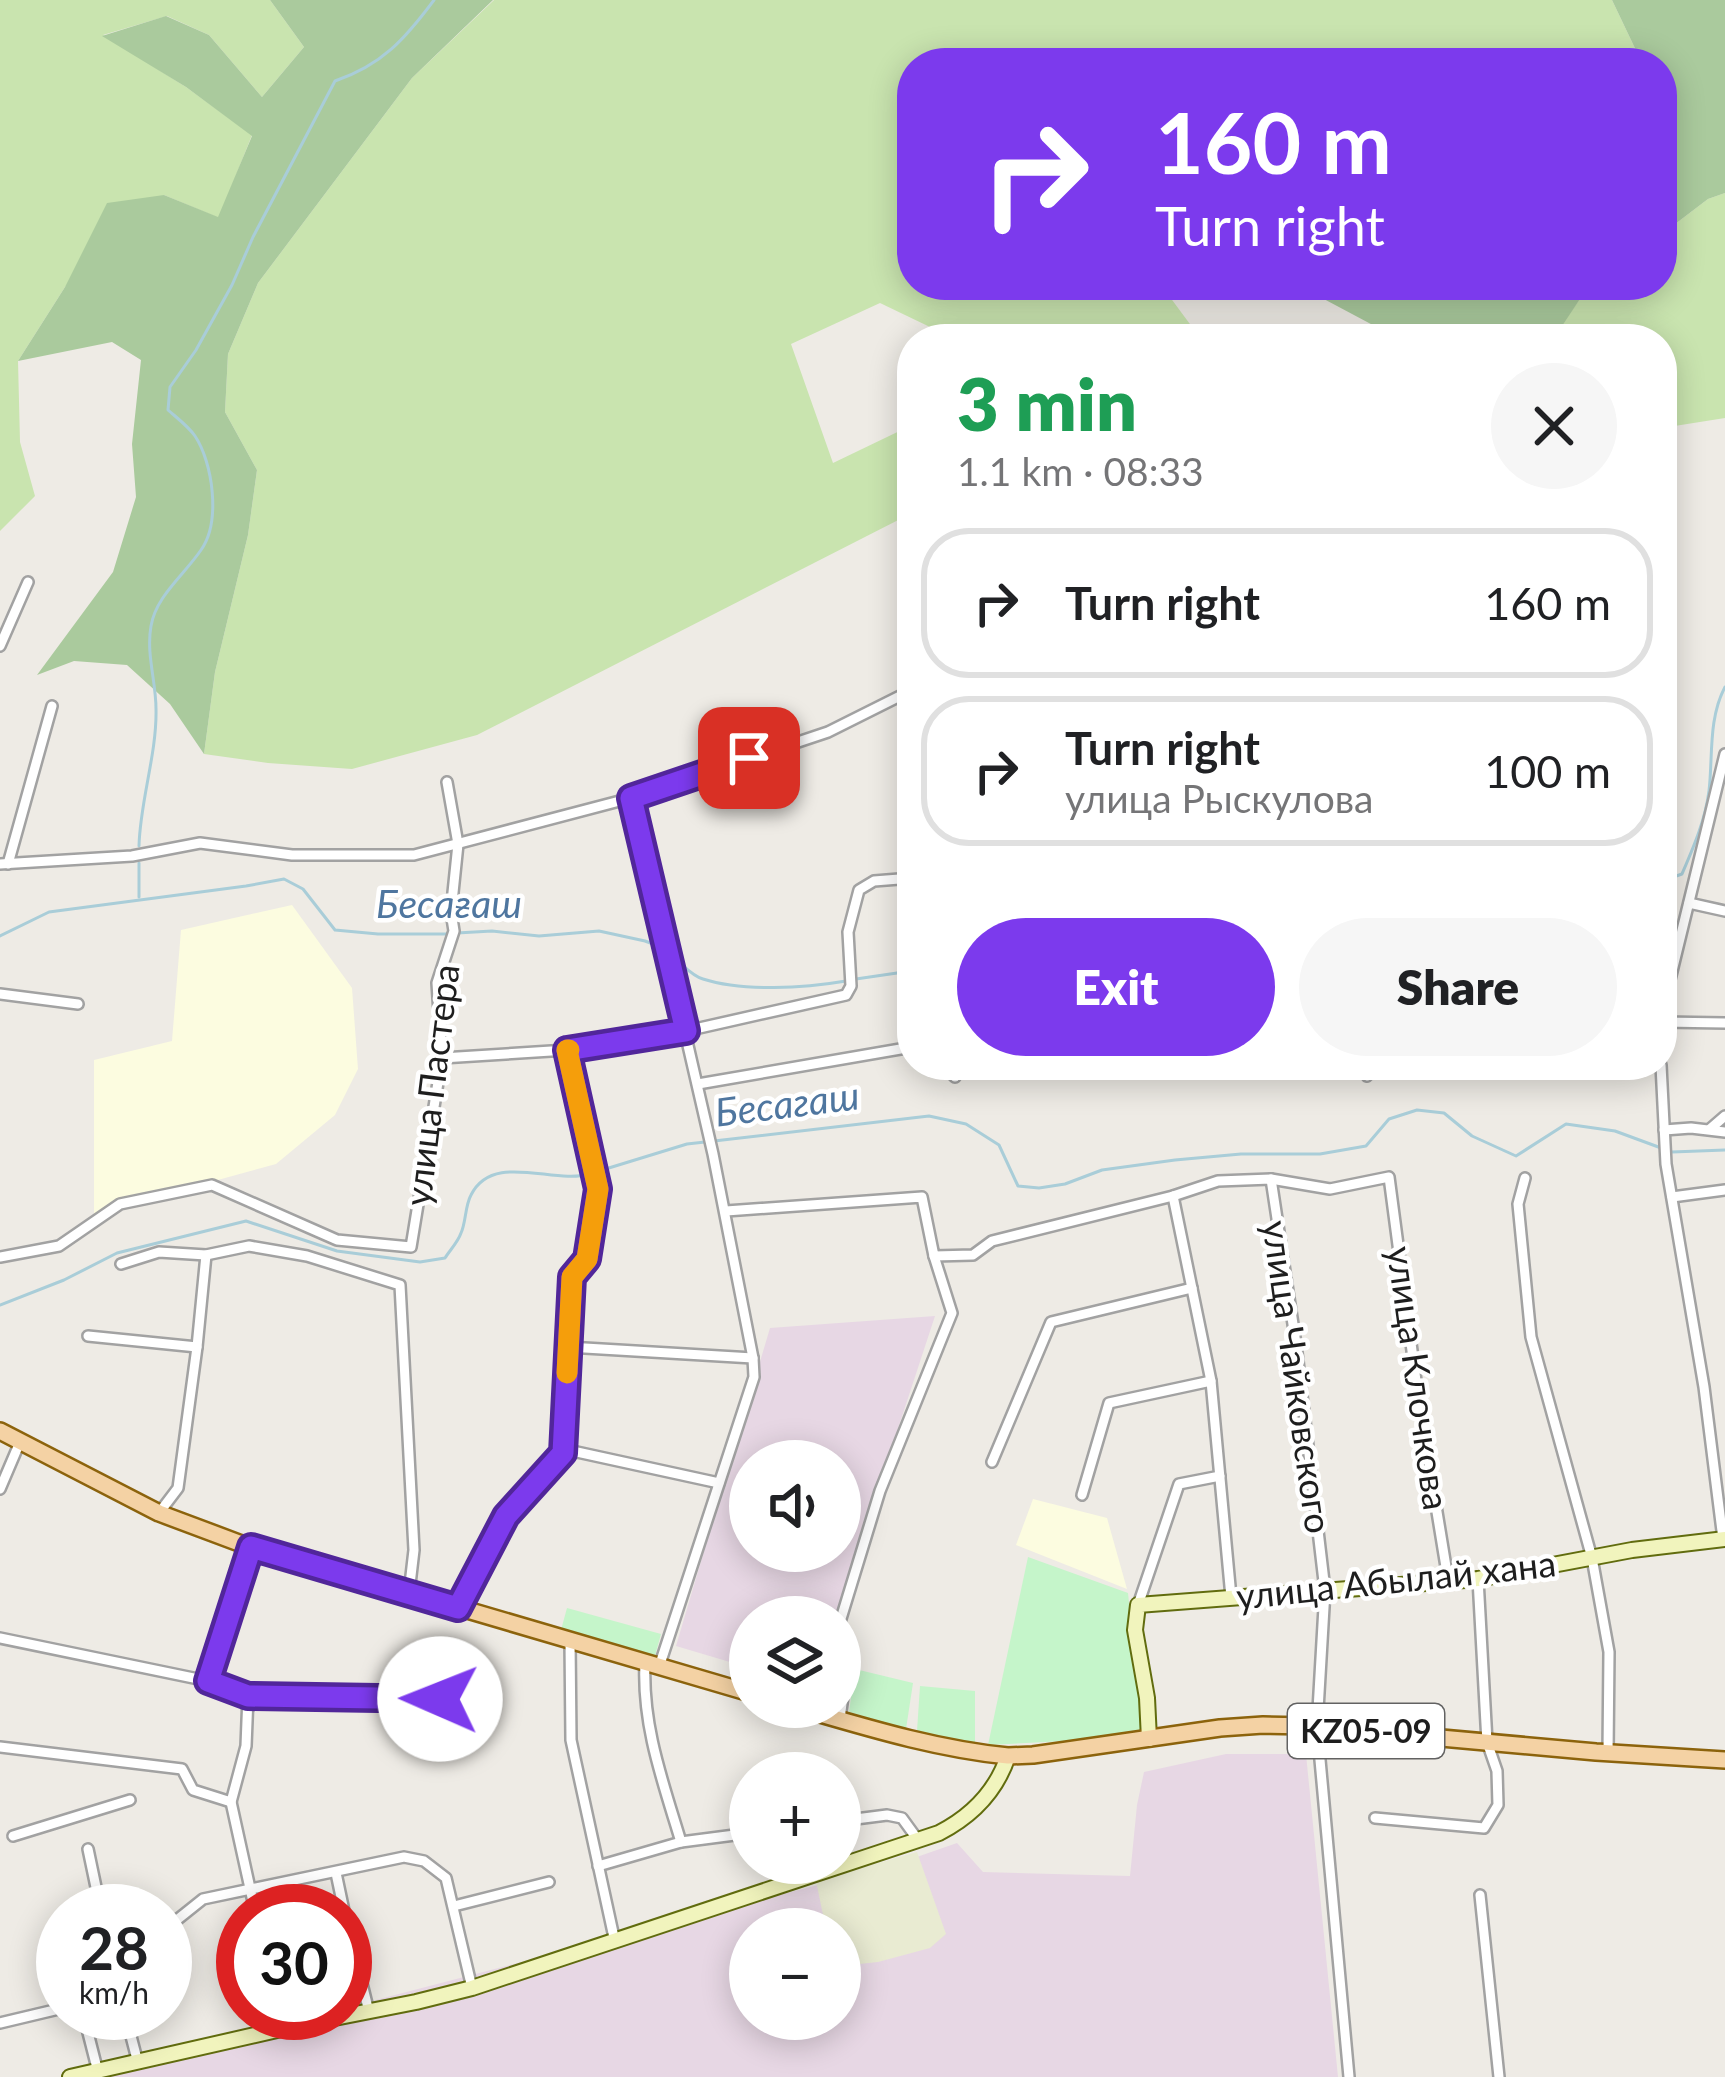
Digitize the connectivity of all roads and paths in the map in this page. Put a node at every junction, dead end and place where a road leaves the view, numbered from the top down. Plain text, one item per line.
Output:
1 (28, 582) dead end
2 (0, 646) edge
3 (897, 697) edge
4 (52, 706) dead end
5 (1725, 754) edge
6 (447, 782) dead end
7 (1720, 794) edge
8 (631, 798) junction
9 (458, 844) junction
10 (4, 864) edge
11 (897, 879) edge
12 (1689, 903) junction
13 (1725, 911) edge
14 (1677, 947) edge
15 (0, 994) edge
16 (77, 1004) dead end
17 (1677, 1022) edge
18 (1725, 1023) edge
19 (686, 1031) junction
20 (567, 1050) junction
21 (897, 1050) edge
22 (442, 1058) junction
23 (1662, 1080) edge
24 (698, 1084) junction
25 (1725, 1116) edge
26 (1710, 1129) junction
27 (1725, 1132) edge
28 (1664, 1135) junction
29 (1525, 1178) dead end
30 (1271, 1179) junction
31 (1725, 1190) edge
32 (1174, 1196) junction
33 (1672, 1198) junction
34 (726, 1211) junction
35 (206, 1255) junction
36 (934, 1256) junction
37 (0, 1257) edge
38 (121, 1264) dead end
39 (1192, 1288) junction
40 (88, 1336) dead end
41 (197, 1347) junction
42 (568, 1347) junction
43 (753, 1358) junction
44 (1211, 1381) junction
45 (0, 1431) edge
46 (20, 1442) junction
47 (563, 1453) junction
48 (992, 1462) dead end
49 (1220, 1476) junction
50 (719, 1483) junction
51 (0, 1489) edge
52 (1082, 1495) dead end
53 (159, 1513) junction
54 (1724, 1539) edge
55 (251, 1547) junction
56 (1592, 1558) junction
57 (1448, 1579) junction
58 (1478, 1579) junction
59 (1325, 1590) junction
60 (409, 1593) junction
61 (848, 1596) edge
62 (1231, 1597) junction
63 (1138, 1605) junction
64 (458, 1608) junction
65 (0, 1638) edge
66 (571, 1641) junction
67 (652, 1665) junction
68 (208, 1681) junction
69 (729, 1688) edge
70 (248, 1696) junction
71 (472, 1720) dead end
72 (861, 1725) edge
73 (1317, 1727) junction
74 (1149, 1738) junction
75 (1487, 1742) junction
76 (0, 1747) edge
77 (1608, 1753) junction
78 (1008, 1756) junction
79 (1725, 1760) edge
80 (130, 1800) dead end
81 (231, 1802) junction
82 (861, 1818) edge
83 (1375, 1818) dead end
84 (13, 1836) dead end
85 (729, 1836) edge
86 (918, 1840) junction
87 (680, 1842) junction
88 (88, 1849) dead end
89 (598, 1865) junction
90 (335, 1873) junction
91 (549, 1882) dead end
92 (95, 1884) edge
93 (249, 1884) edge
94 (273, 1884) edge
95 (338, 1884) edge
96 (1480, 1895) dead end
97 (454, 1906) junction
98 (615, 1942) junction
99 (472, 1988) junction
100 (372, 2012) edge
101 (36, 2014) edge
102 (0, 2023) edge
103 (90, 2040) edge
104 (132, 2040) edge
105 (235, 2040) edge
106 (138, 2063) junction
107 (98, 2072) junction
108 (70, 2077) edge
109 (1349, 2077) edge
110 (1499, 2077) edge

1 - 2 street
3 - 8 street
4 - 10 street
5 - 7 street
6 - 9 street, улица Пастера
7 - 12 street
8 - 9 street
8 - 19 street
9 - 10 street
9 - 22 street, улица Пастера
11 - 19 street
12 - 13 street
12 - 14 street
15 - 16 street
17 - 18 street
19 - 20 street
19 - 24 street
20 - 22 street
20 - 42 street
21 - 24 street
22 - 37 street, улица Пастера
23 - 28 street
24 - 34 street
25 - 26 street
26 - 27 street
26 - 28 street
28 - 33 street
29 - 56 street
30 - 32 street
30 - 57 street, улица Клочкова
30 - 59 street, улица Чайковского
31 - 33 street
32 - 36 street
32 - 39 street
33 - 54 street
34 - 36 street
34 - 43 street
35 - 38 street
35 - 41 street
35 - 60 street
36 - 61 street
39 - 44 street
39 - 48 street
40 - 41 street
41 - 53 street
42 - 43 street
42 - 47 street
43 - 50 street
44 - 49 street
44 - 52 street
45 - 46 main road
46 - 51 street
46 - 53 main road
47 - 50 street
47 - 64 street
49 - 62 street
49 - 63 street
50 - 67 street
53 - 55 main road
54 - 56 main road, улица Абылай хана
55 - 60 main road
55 - 68 street
56 - 58 main road, улица Абылай хана
56 - 77 street
57 - 58 main road, улица Абылай хана
57 - 59 main road, улица Абылай хана
58 - 75 street
59 - 62 main road, улица Абылай хана
59 - 73 street, улица Чайковского
60 - 64 main road
62 - 63 main road, улица Абылай хана
63 - 74 main road
64 - 66 main road
65 - 68 street
66 - 67 main road
66 - 89 street
67 - 69 main road
67 - 87 street
68 - 70 street
70 - 71 street
70 - 81 street
72 - 78 main road, KZ05-09
73 - 74 main road, KZ05-09
73 - 75 main road, KZ05-09
73 - 109 street, улица Чайковского
74 - 78 main road, KZ05-09
75 - 77 main road, KZ05-09
75 - 83 street
76 - 81 street
77 - 79 main road, KZ05-09
78 - 86 main road
80 - 84 street
81 - 93 street
82 - 86 street
85 - 87 street
86 - 98 main road
87 - 89 street
88 - 92 street
89 - 98 street
90 - 94 street
90 - 95 street
90 - 97 street
91 - 97 street
96 - 110 street
97 - 99 street
98 - 99 main road
99 - 100 main road
101 - 102 street
103 - 107 street
104 - 106 street
105 - 106 main road
106 - 107 main road
107 - 108 main road

